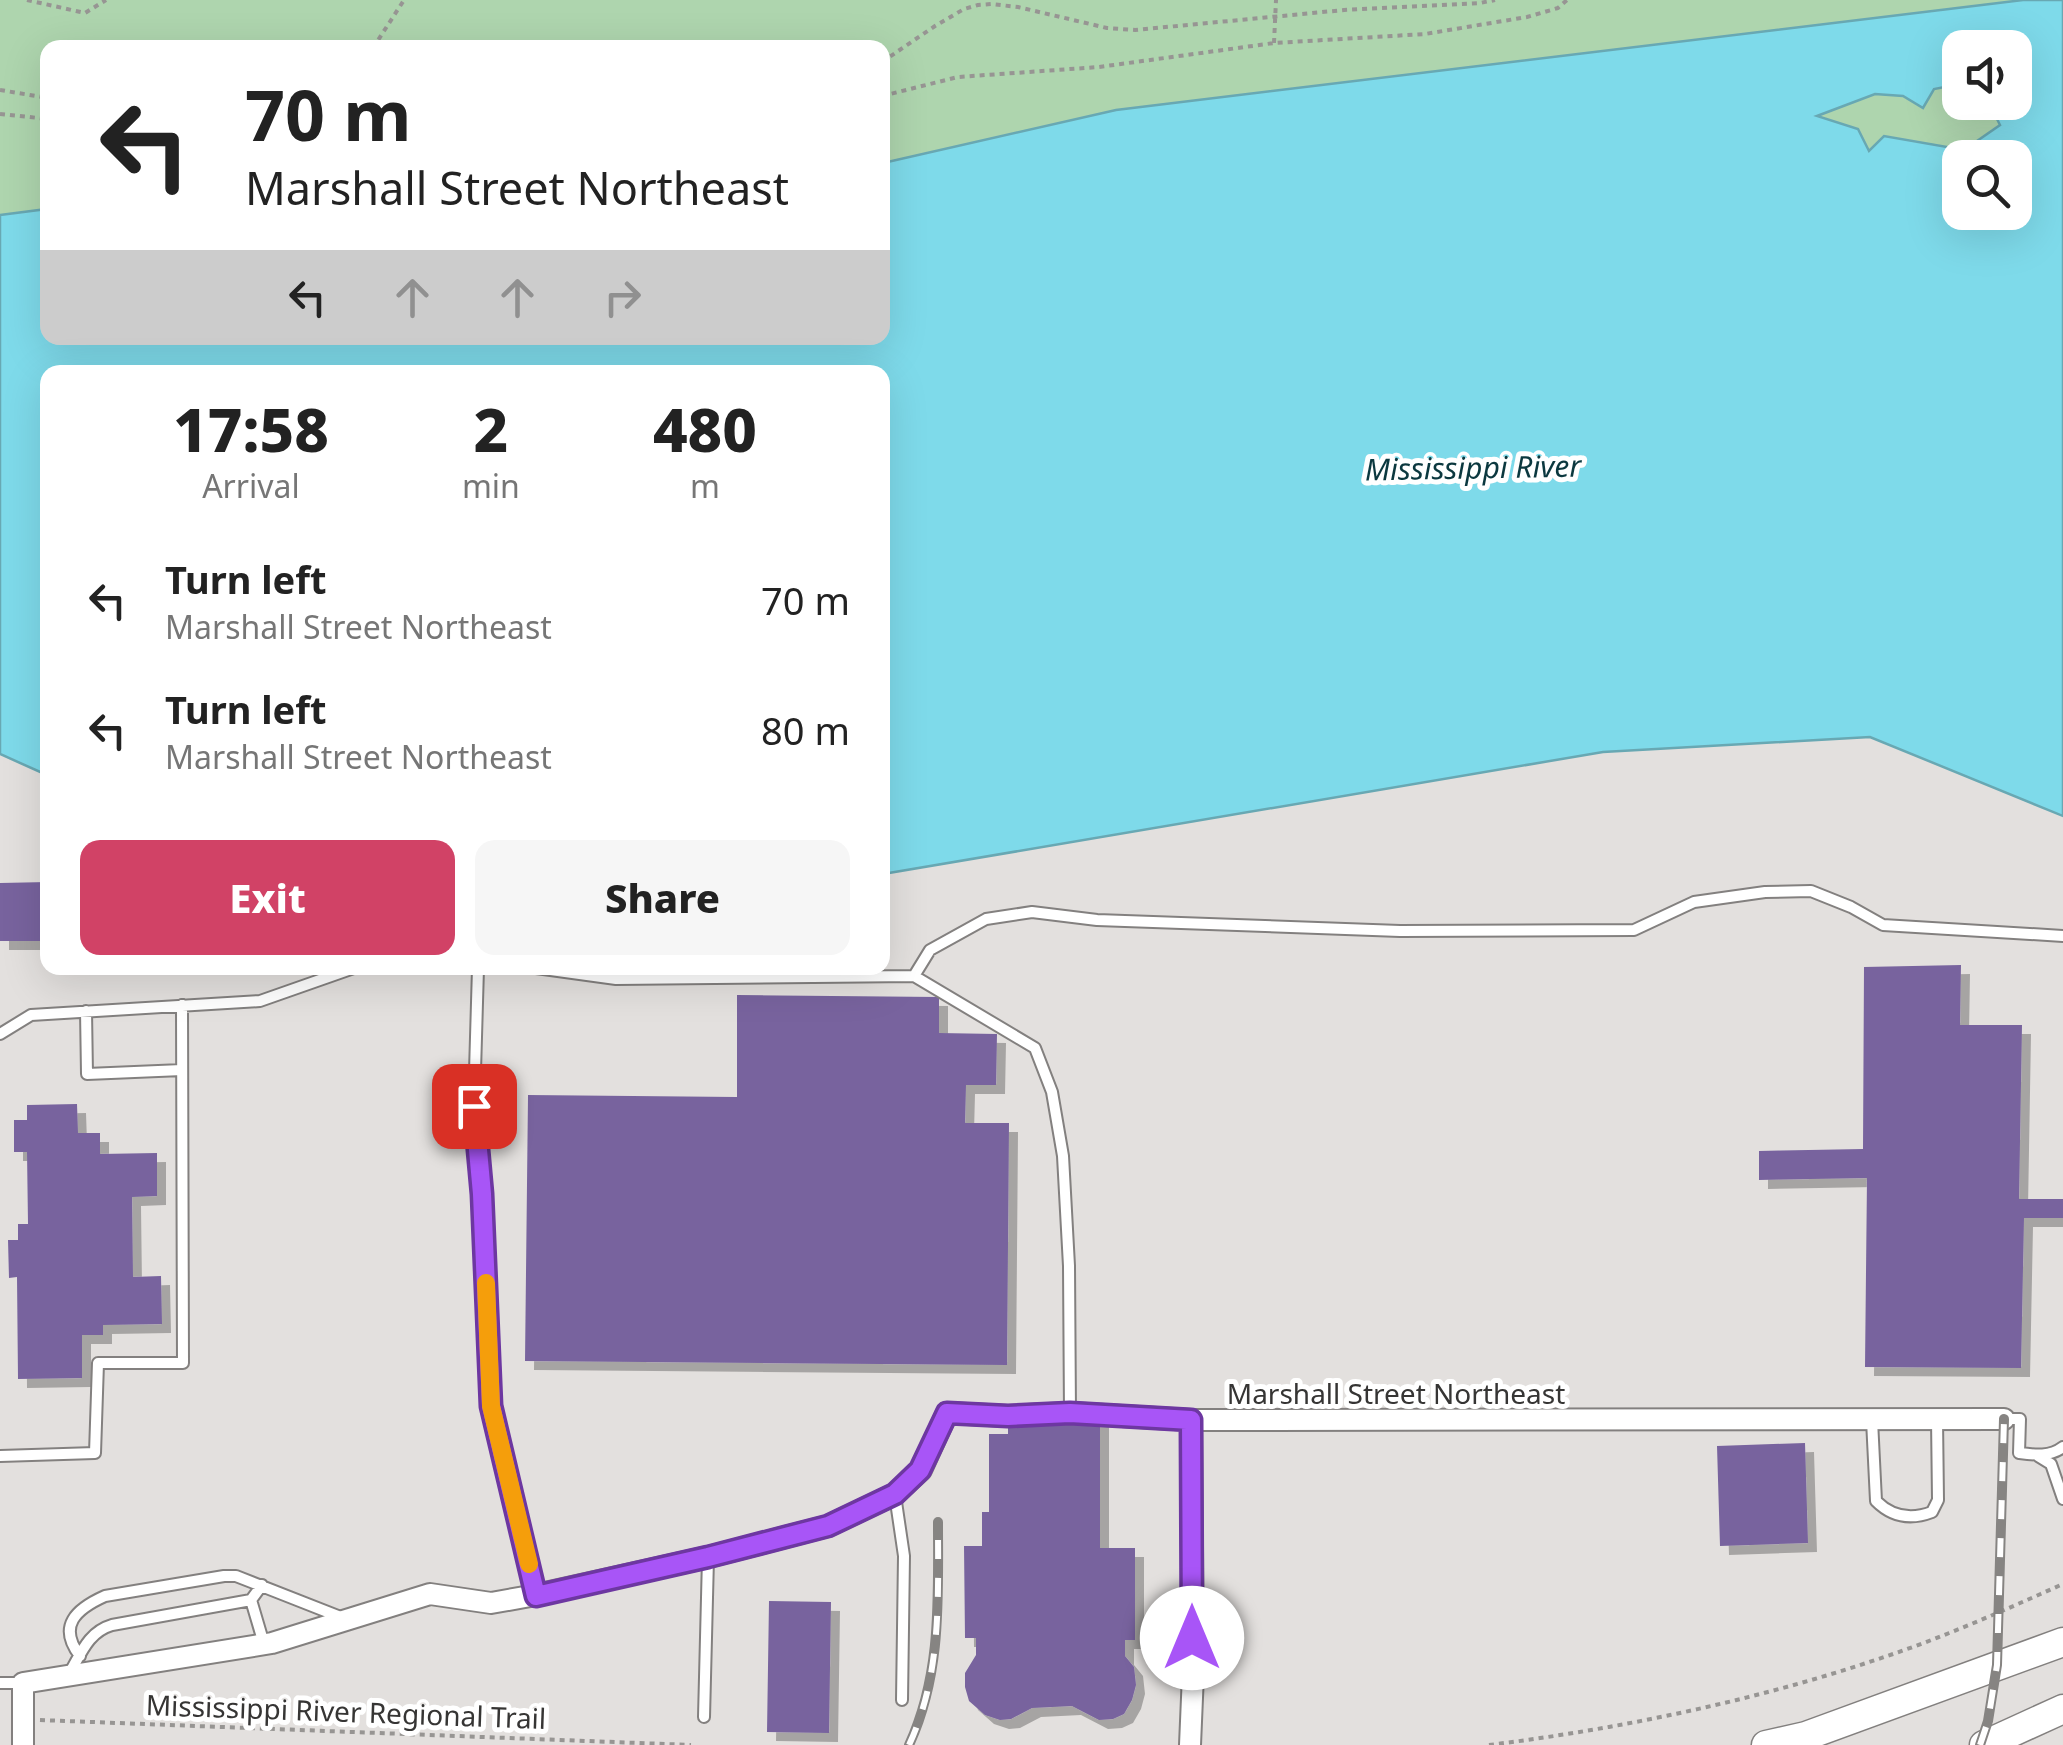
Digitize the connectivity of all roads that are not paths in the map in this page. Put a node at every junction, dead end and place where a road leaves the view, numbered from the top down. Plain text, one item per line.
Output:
1 (2063, 936) edge
2 (334, 975) edge
3 (478, 975) edge
4 (583, 975) edge
5 (914, 976) junction
6 (182, 1004) junction
7 (86, 1011) junction
8 (0, 1034) edge
9 (182, 1070) junction
10 (1070, 1413) junction
11 (1191, 1420) junction
12 (1872, 1420) junction
13 (1937, 1420) junction
14 (2004, 1420) joint
15 (2063, 1447) edge
16 (0, 1456) edge
17 (2037, 1456) junction
18 (895, 1494) junction
19 (2063, 1499) edge
20 (708, 1557) junction
21 (262, 1585) junction
22 (536, 1596) junction
23 (251, 1600) junction
24 (347, 1620) junction
25 (2063, 1642) edge
26 (264, 1644) junction
27 (74, 1665) junction
28 (0, 1683) edge
29 (24, 1683) junction
30 (902, 1700) dead end
31 (2063, 1709) edge
32 (704, 1717) dead end
33 (22, 1745) edge
34 (1190, 1745) edge
35 (1766, 1745) edge
36 (1984, 1745) edge

1 - 5 lane
2 - 6 lane
3 - 22 lane
4 - 5 lane
5 - 10 lane
6 - 7 lane
6 - 9 lane
7 - 8 lane
7 - 9 lane
9 - 16 lane
10 - 11 street, Marshall Street Northeast
10 - 18 street, Marshall Street Northeast
11 - 12 street, Marshall Street Northeast
11 - 34 street
12 - 13 street, Marshall Street Northeast
12 - 13 lane
13 - 14 street, Marshall Street Northeast
14 - 17 lane
15 - 17 lane
17 - 19 lane
18 - 20 street, Marshall Street Northeast
18 - 30 lane
20 - 22 street, Marshall Street Northeast
20 - 32 lane
21 - 23 lane
21 - 24 lane
21 - 27 lane
22 - 24 street, Marshall Street Northeast
23 - 26 lane
23 - 27 lane
24 - 26 street, Marshall Street Northeast
25 - 35 street
26 - 27 street, Marshall Street Northeast
27 - 29 street, Marshall Street Northeast
28 - 29 lane
29 - 33 street
31 - 36 street

